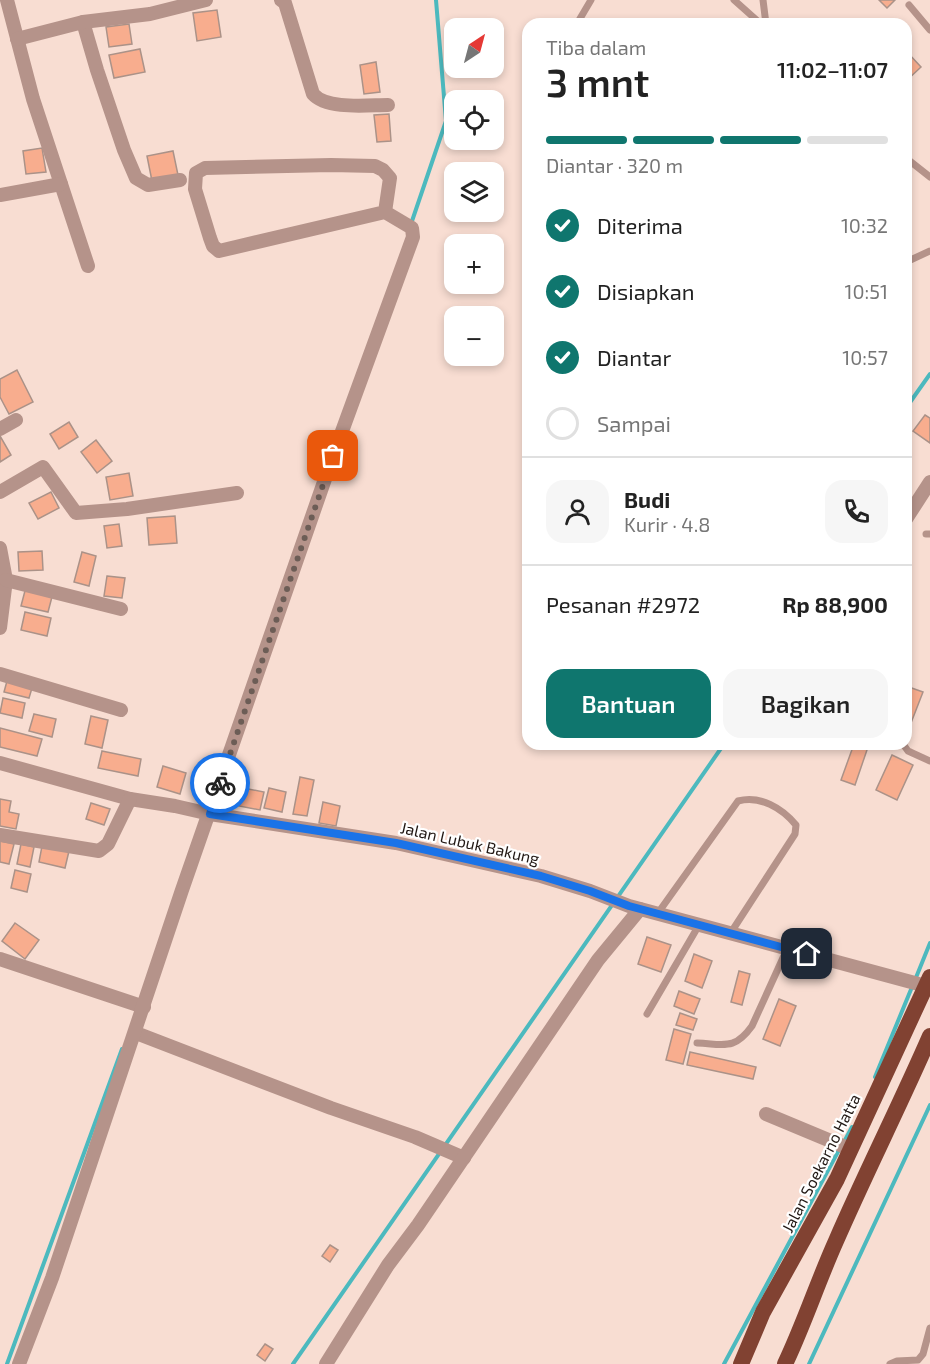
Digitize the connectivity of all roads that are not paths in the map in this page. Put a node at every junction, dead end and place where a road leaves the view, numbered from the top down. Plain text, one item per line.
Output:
1 (7, 0) edge
2 (206, 0) edge
3 (281, 0) edge
4 (591, 0) edge
5 (734, 0) edge
6 (763, 0) edge
7 (909, 5) dead end
8 (580, 18) edge
9 (754, 18) edge
10 (765, 18) edge
11 (84, 22) junction
12 (930, 30) edge
13 (17, 39) junction
14 (388, 105) dead end
15 (912, 163) edge
16 (930, 177) edge
17 (180, 180) dead end
18 (61, 184) junction
19 (0, 195) edge
20 (387, 214) junction
21 (930, 251) edge
22 (912, 259) edge
23 (88, 266) dead end
24 (16, 420) dead end
25 (0, 429) edge
26 (930, 482) edge
27 (0, 492) edge
28 (237, 494) dead end
29 (912, 510) edge
30 (0, 548) edge
31 (6, 580) junction
32 (2, 602) edge
33 (122, 609) dead end
34 (0, 628) edge
35 (0, 674) edge
36 (121, 710) dead end
37 (907, 750) edge
38 (930, 761) edge
39 (0, 763) edge
40 (130, 799) junction
41 (209, 814) junction
42 (0, 835) edge
43 (635, 908) junction
44 (657, 914) junction
45 (699, 925) junction
46 (730, 934) junction
47 (787, 949) junction
48 (0, 959) edge
49 (926, 982) edge
50 (142, 1007) junction
51 (647, 1014) dead end
52 (136, 1033) junction
53 (930, 1036) edge
54 (697, 1043) dead end
55 (766, 1114) dead end
56 (850, 1149) junction
57 (460, 1156) junction
58 (930, 1328) edge
59 (19, 1364) edge
60 (326, 1364) edge
61 (741, 1364) edge
62 (785, 1364) edge
63 (890, 1364) edge

1 - 13 street
2 - 11 street
3 - 14 street
4 - 8 lane
5 - 9 lane
6 - 10 lane
7 - 12 lane
11 - 13 street
11 - 17 street
13 - 18 street
15 - 16 lane
18 - 19 street
18 - 23 street
20 - 20 street
20 - 41 street
21 - 22 lane
24 - 25 street
26 - 29 street
27 - 28 street
30 - 31 street
31 - 32 street
31 - 33 street
32 - 34 street
35 - 36 street
37 - 38 lane
39 - 40 street, Jalan Lubuk Bakung
40 - 41 street, Jalan Lubuk Bakung
40 - 42 street
41 - 43 street, Jalan Lubuk Bakung
41 - 50 street
43 - 44 street, Jalan Lubuk Bakung
43 - 57 street
44 - 45 street, Jalan Lubuk Bakung
44 - 46 lane
45 - 46 street, Jalan Lubuk Bakung
45 - 51 lane
46 - 47 street, Jalan Lubuk Bakung
47 - 49 street, Jalan Lubuk Bakung
47 - 54 lane
48 - 50 street
49 - 56 highway, Jalan Soekarno Hatta
50 - 52 street
52 - 57 street
52 - 59 street
53 - 62 highway
55 - 56 street
56 - 61 highway, Jalan Soekarno Hatta
57 - 60 street
58 - 63 lane

